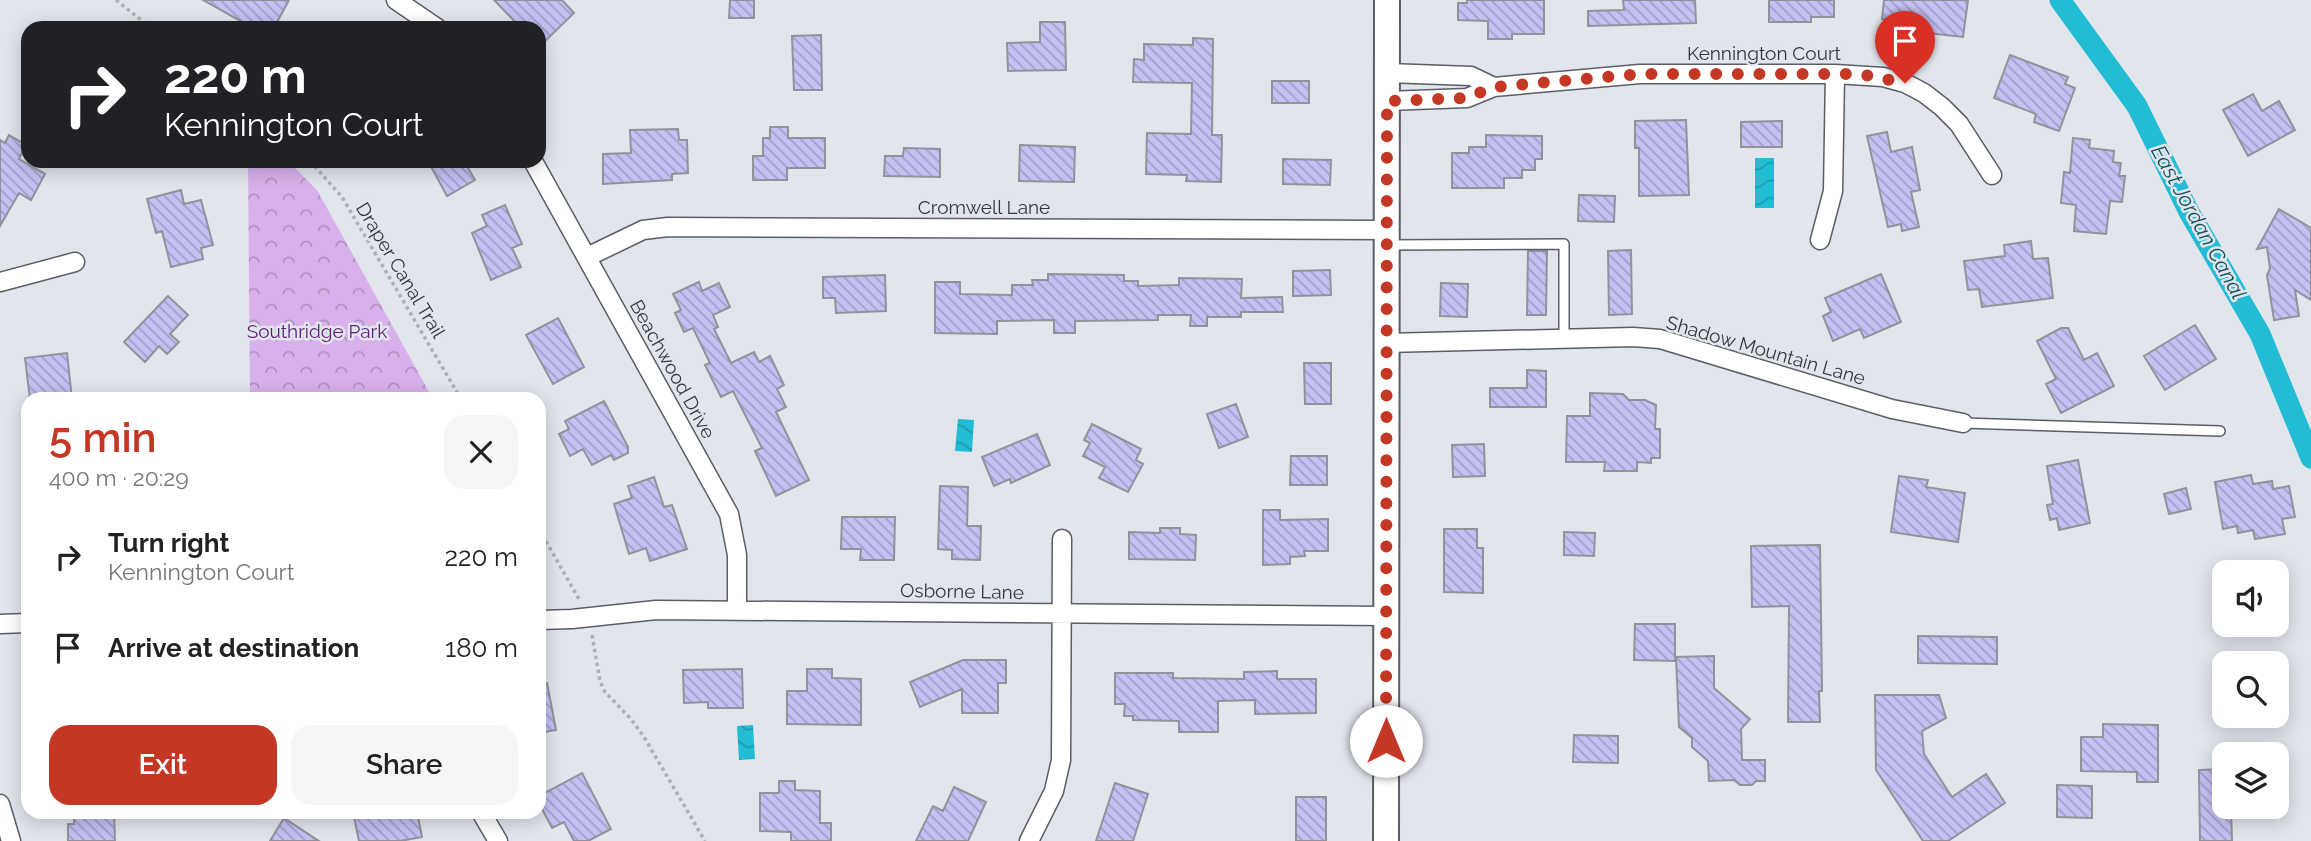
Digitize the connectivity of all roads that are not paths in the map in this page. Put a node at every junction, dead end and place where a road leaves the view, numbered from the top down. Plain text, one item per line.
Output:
1 (396, 0) edge
2 (1387, 0) edge
3 (427, 21) edge
4 (1387, 73) junction
5 (1835, 74) junction
6 (1494, 87) junction
7 (1387, 101) junction
8 (537, 168) edge
9 (1992, 175) dead end
10 (1387, 237) junction
11 (1820, 240) dead end
12 (587, 257) junction
13 (75, 262) dead end
14 (0, 282) edge
15 (1564, 339) junction
16 (1386, 343) junction
17 (1964, 423) joint
18 (2220, 430) dead end
19 (1062, 539) dead end
20 (737, 610) junction
21 (1061, 613) junction
22 (1386, 616) junction
23 (546, 620) edge
24 (21, 623) edge
25 (0, 624) edge
26 (0, 804) edge
27 (485, 819) edge
28 (11, 841) edge
29 (498, 841) edge
30 (1028, 841) edge
31 (1386, 841) edge

1 - 3 street
2 - 4 main road
4 - 6 street, Kennington Court
4 - 7 main road
5 - 6 street, Kennington Court
5 - 9 street, Kennington Court
5 - 11 street
6 - 7 street, Kennington Court
7 - 10 main road
8 - 12 street, Beachwood Drive
10 - 12 street, Cromwell Lane
10 - 15 lane
10 - 16 main road
12 - 20 street, Beachwood Drive
13 - 14 street
15 - 16 street, Shadow Mountain Lane
15 - 17 street, Shadow Mountain Lane
16 - 22 main road
17 - 18 lane
19 - 21 street
20 - 21 street, Osborne Lane
20 - 23 street, Osborne Lane
21 - 22 street, Osborne Lane
21 - 30 street
22 - 31 main road
24 - 25 street
26 - 28 street
27 - 29 street

